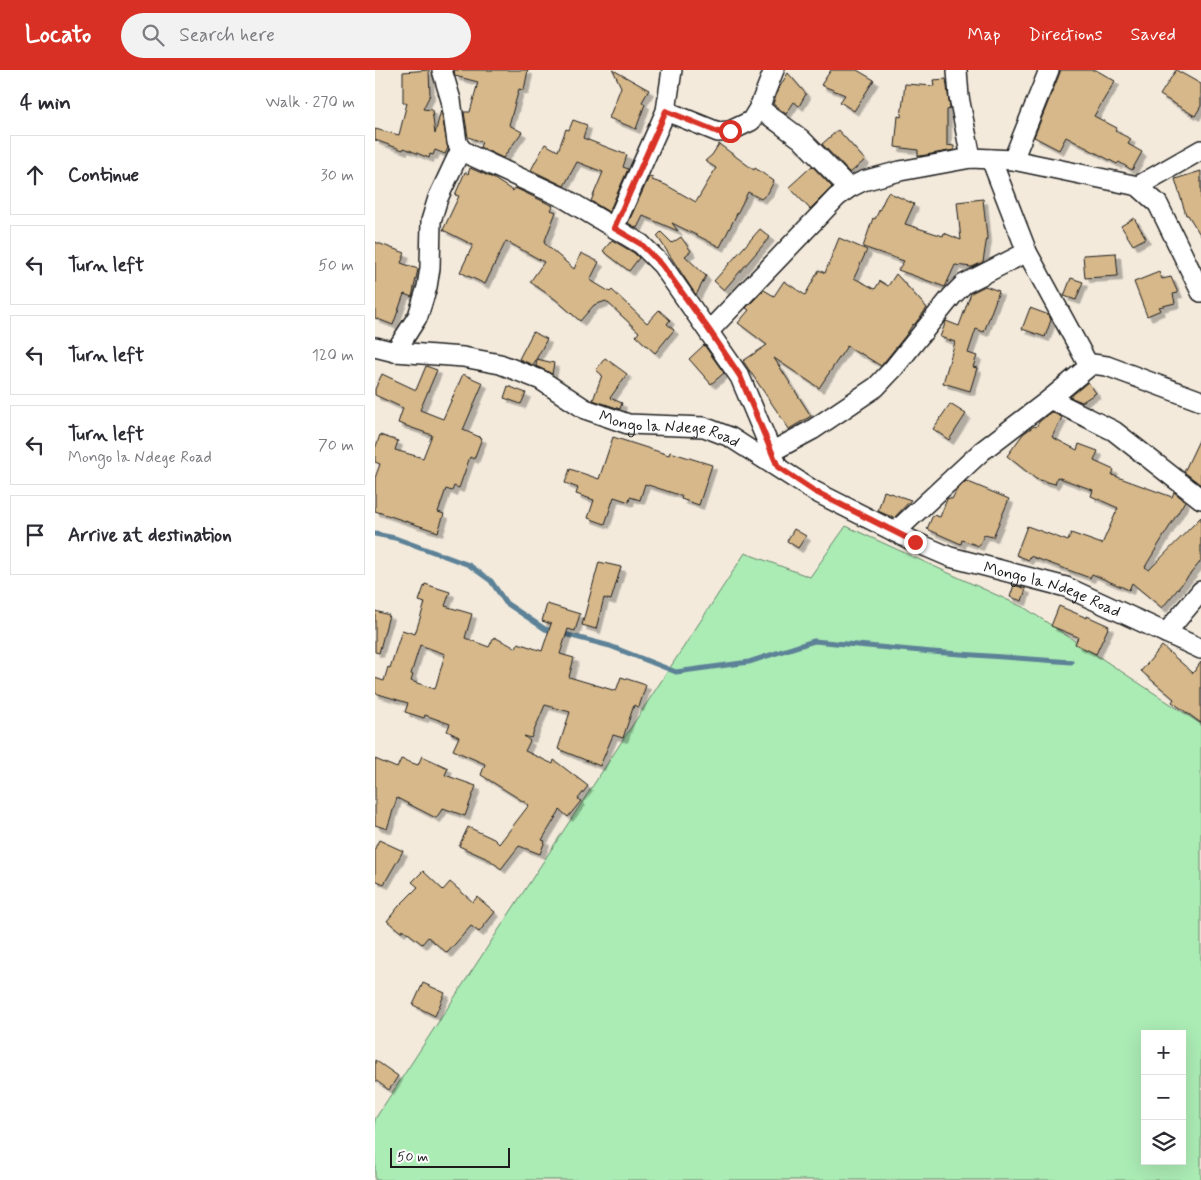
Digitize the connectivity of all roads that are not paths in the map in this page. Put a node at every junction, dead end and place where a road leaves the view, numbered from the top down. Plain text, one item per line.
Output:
1 (443, 70) edge
2 (672, 70) edge
3 (774, 70) edge
4 (957, 70) edge
5 (1049, 70) edge
6 (759, 108) junction
7 (666, 111) junction
8 (461, 149) junction
9 (1201, 150) edge
10 (971, 158) junction
11 (991, 159) junction
12 (1013, 160) junction
13 (1138, 186) junction
14 (849, 188) junction
15 (614, 228) junction
16 (1027, 252) junction
17 (1201, 292) edge
18 (709, 330) junction
19 (375, 346) edge
20 (395, 352) junction
21 (1089, 366) junction
22 (1050, 399) junction
23 (1201, 400) edge
24 (774, 460) junction
25 (1201, 499) edge
26 (895, 532) junction
27 (1201, 591) edge
28 (1166, 633) junction
29 (1201, 649) edge

1 - 8 street
2 - 7 street
3 - 6 street
4 - 10 street
5 - 12 street
6 - 7 street
6 - 14 street
7 - 15 street
8 - 15 street
8 - 20 street
9 - 13 street
10 - 11 street
10 - 14 street
11 - 12 street
11 - 16 street
12 - 13 street
13 - 17 street
14 - 18 street
15 - 18 street
16 - 21 street
16 - 24 street
18 - 24 street
19 - 20 street, Mongo la Ndege Road
20 - 24 street, Mongo la Ndege Road
21 - 22 street
21 - 23 street
22 - 25 street
22 - 26 street
24 - 26 street, Mongo la Ndege Road
26 - 28 street, Mongo la Ndege Road
27 - 28 street
28 - 29 street, Mongo la Ndege Road

